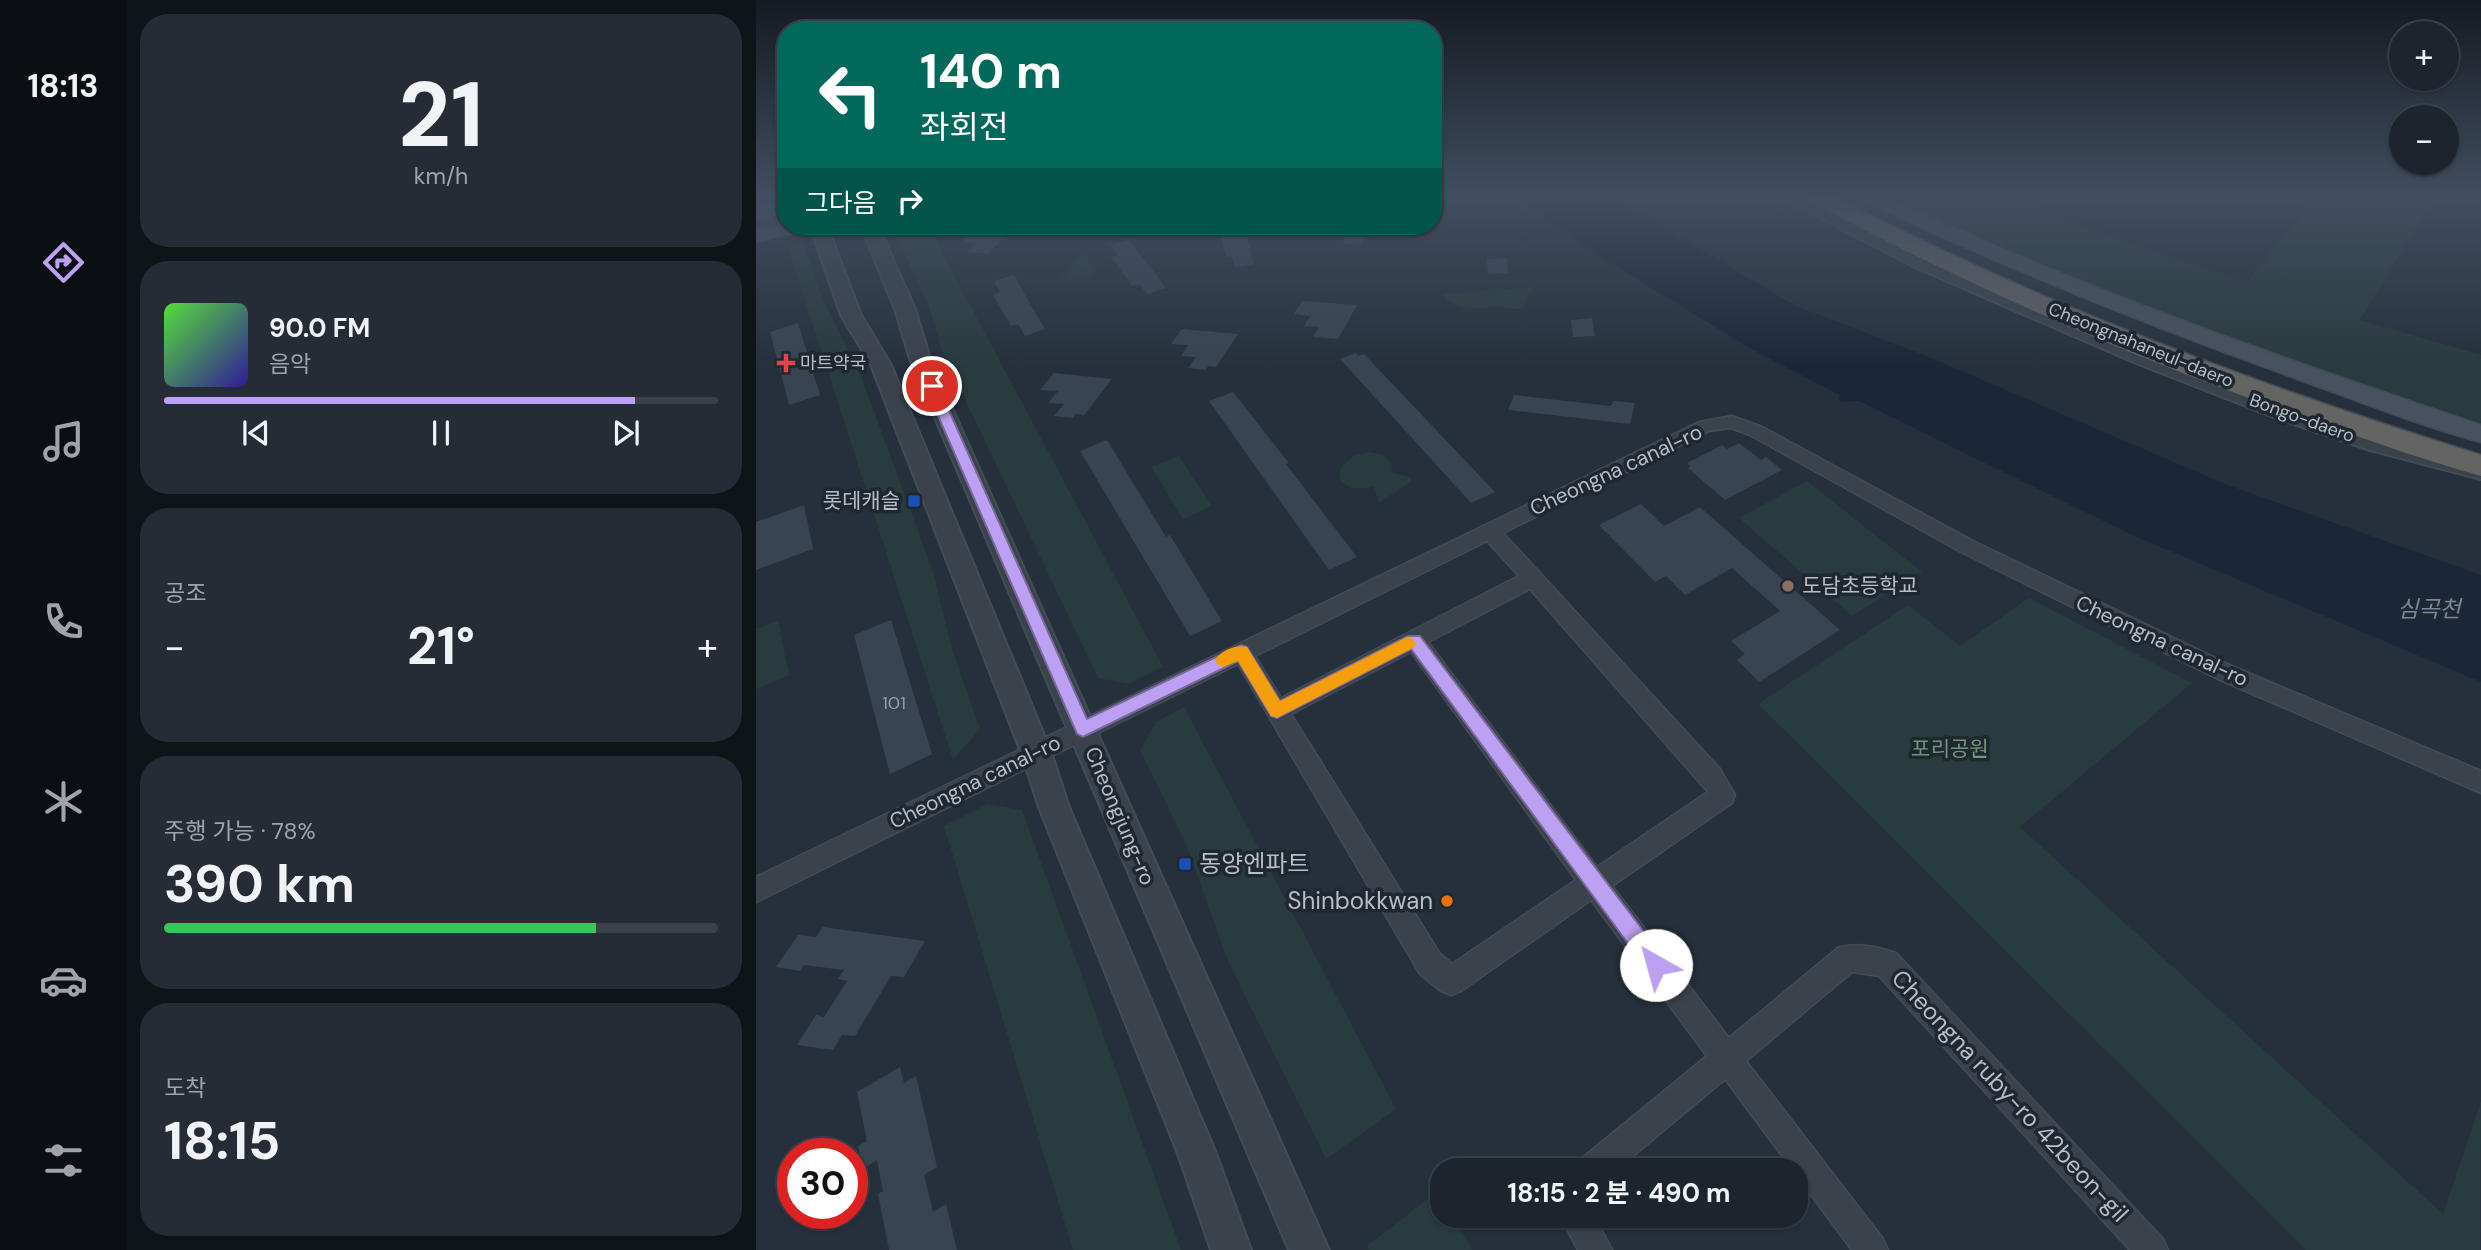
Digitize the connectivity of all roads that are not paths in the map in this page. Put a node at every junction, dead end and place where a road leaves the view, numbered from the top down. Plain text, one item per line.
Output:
1 (828, 252) edge
2 (880, 252) edge
3 (1900, 252) edge
4 (1926, 252) edge
5 (1963, 252) edge
6 (1991, 252) edge
7 (2071, 318) junction
8 (2287, 414) junction
9 (2481, 434) edge
10 (2481, 440) edge
11 (2444, 462) junction
12 (2481, 469) edge
13 (2481, 479) edge
14 (1489, 530) junction
15 (1533, 578) junction
16 (1414, 640) junction
17 (1241, 652) junction
18 (1277, 711) junction
19 (1083, 729) junction
20 (1036, 752) junction
21 (2481, 782) edge
22 (1592, 882) junction
23 (756, 890) edge
24 (1726, 1057) junction
25 (1606, 1158) edge
26 (1583, 1228) edge
27 (1231, 1250) edge
28 (1309, 1250) edge
29 (1596, 1250) edge
30 (1872, 1250) edge
31 (2152, 1250) edge

1 - 20 street
2 - 19 street, Cheongjung-ro
3 - 8 street, Bongo-daero
4 - 7 highway, Cheongnahaneul-daero
5 - 10 highway, Cheongnahaneul-daero
6 - 9 main road, Bongo-daero
7 - 8 highway
7 - 12 highway, Cheongnahaneul-daero
8 - 11 street, Bongo-daero
11 - 12 street, Bongo-daero
11 - 13 highway
14 - 15 street
14 - 17 street, Cheongna canal-ro
14 - 21 street, Cheongna canal-ro
15 - 16 street
15 - 22 street
16 - 18 street
16 - 22 street
17 - 18 street
17 - 19 street, Cheongna canal-ro
18 - 22 street
19 - 20 street, Cheongna canal-ro
19 - 28 street, Cheongjung-ro
20 - 23 street, Cheongna canal-ro
20 - 27 street
22 - 24 street
24 - 25 street, Cheongna ruby-ro 42beon-gil
24 - 30 street
24 - 31 street, Cheongna ruby-ro 42beon-gil
26 - 29 street

